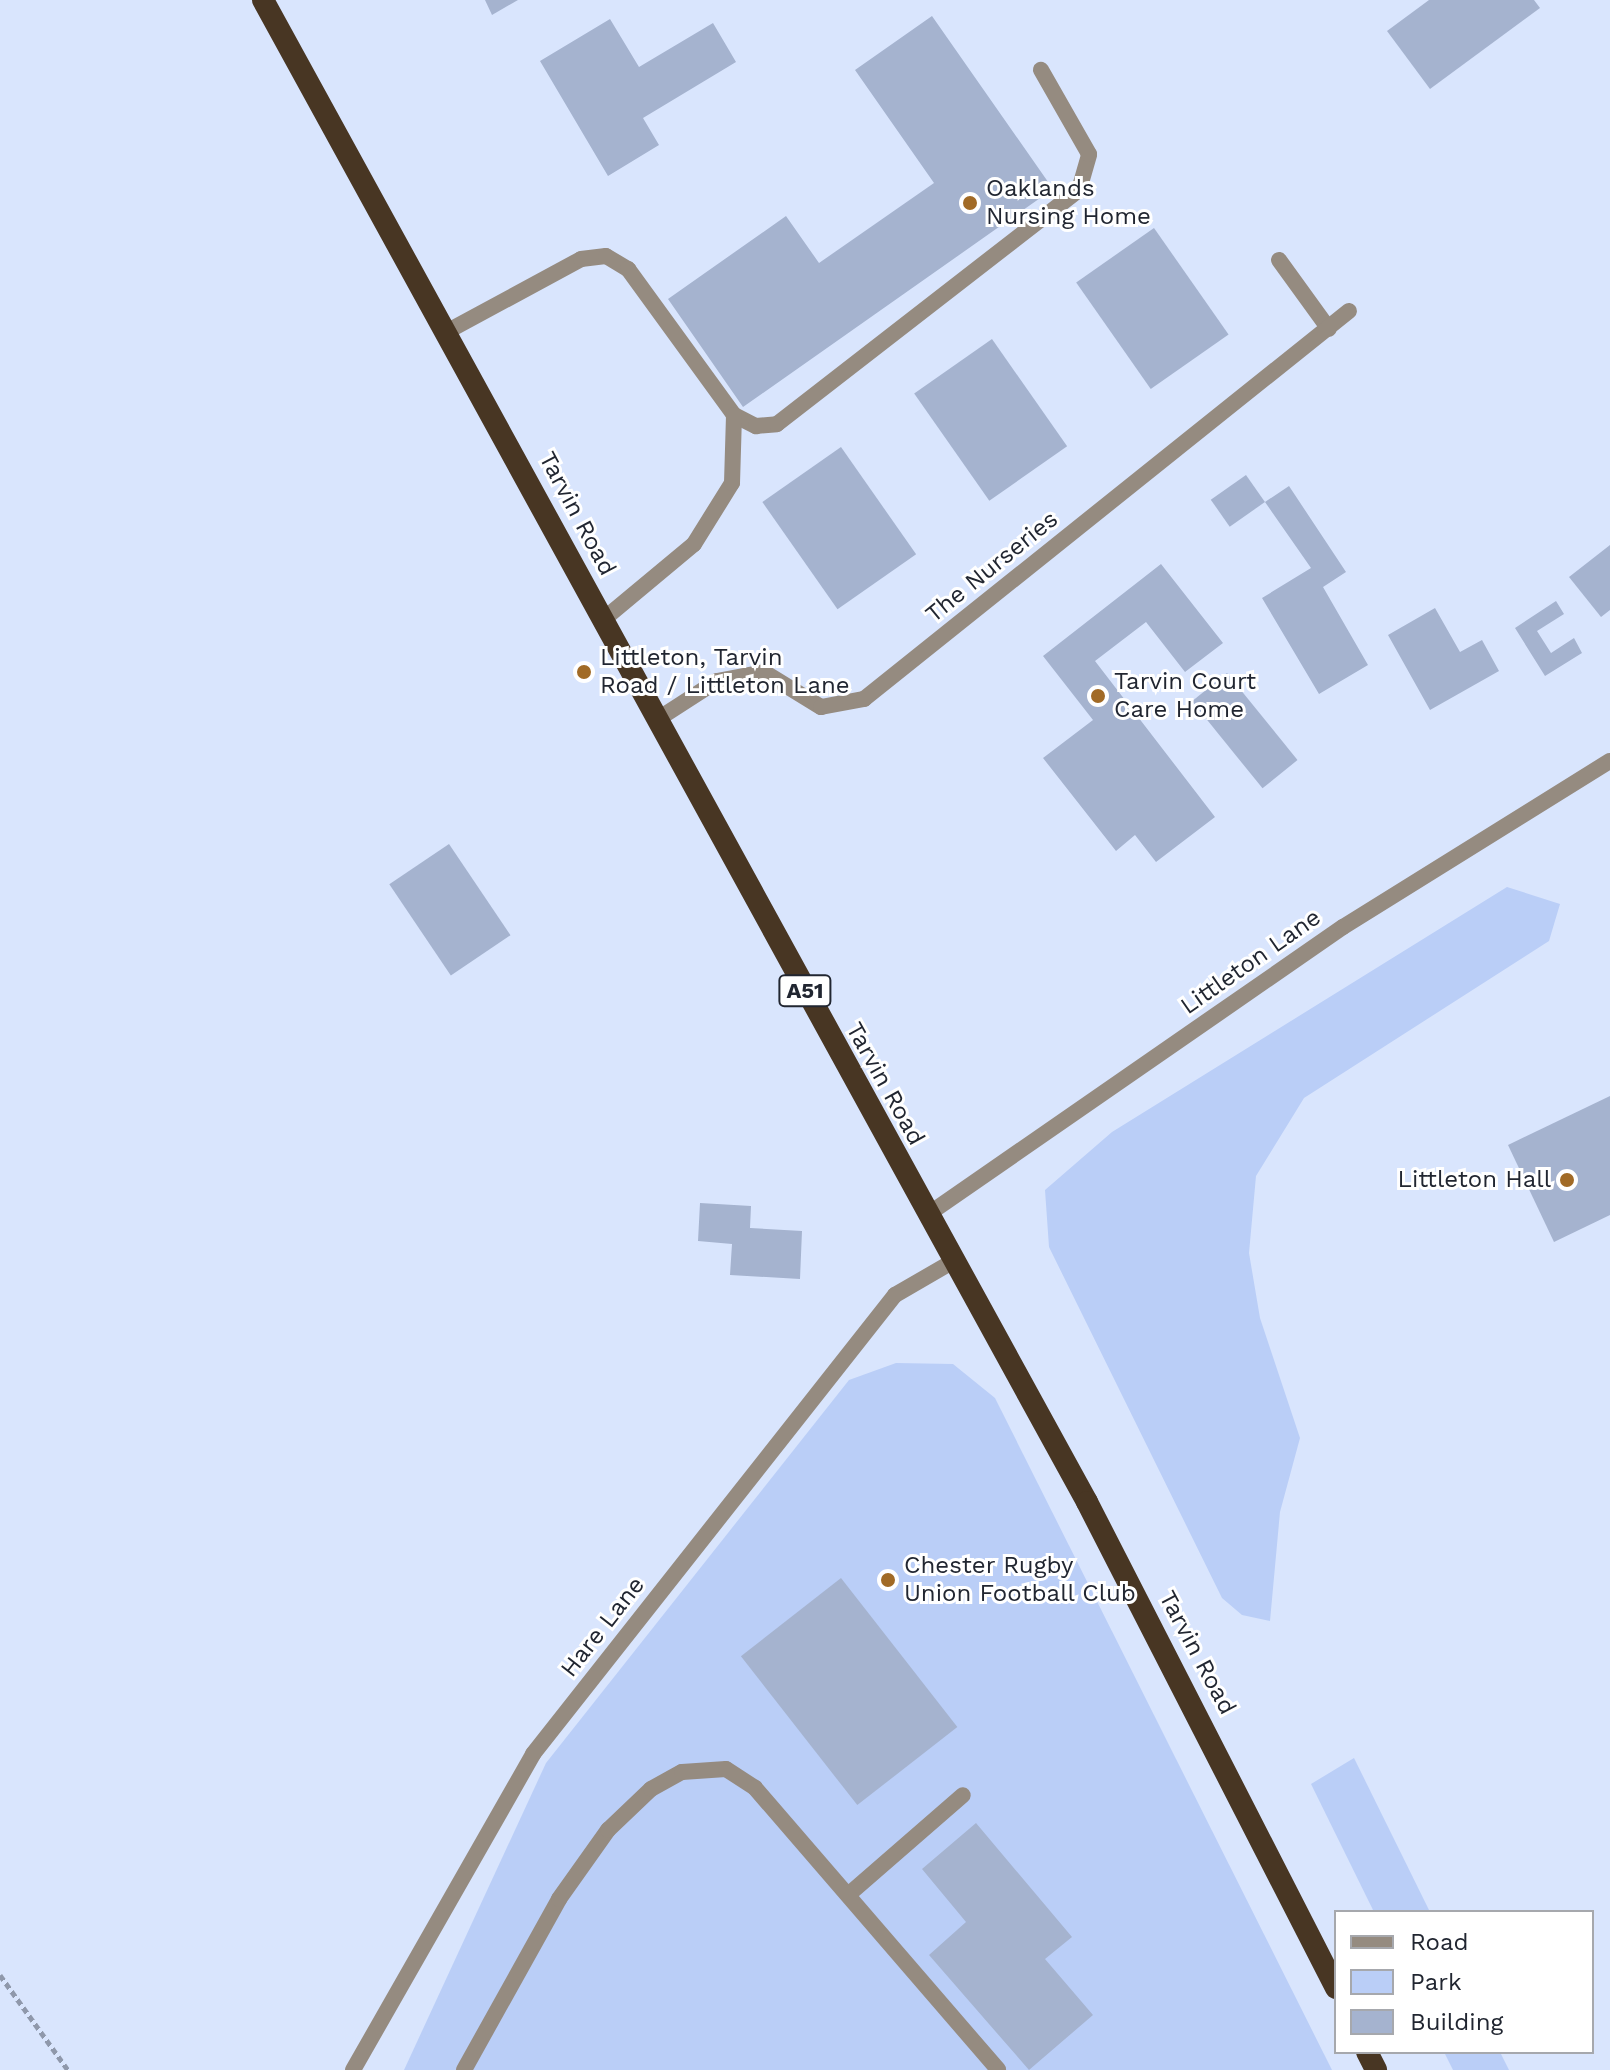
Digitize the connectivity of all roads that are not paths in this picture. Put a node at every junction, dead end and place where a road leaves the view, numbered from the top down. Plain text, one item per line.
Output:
1 (263, 0) edge
2 (1041, 70) dead end
3 (1279, 260) dead end
4 (1349, 311) dead end
5 (1329, 329) junction
6 (448, 331) junction
7 (734, 415) junction
8 (604, 619) junction
9 (658, 719) junction
10 (1610, 761) edge
11 (927, 1215) junction
12 (952, 1262) junction
13 (963, 1795) dead end
14 (848, 1895) junction
15 (1334, 1984) edge
16 (353, 2070) edge
17 (464, 2070) edge
18 (998, 2070) edge

1 - 6 highway, Tarvin Road / A51
2 - 7 street
3 - 5 street
4 - 5 street, The Nurseries
5 - 9 street, The Nurseries
6 - 7 street
6 - 8 highway, Tarvin Road / A51
7 - 8 street
8 - 9 highway, Tarvin Road / A51
9 - 11 highway, Tarvin Road / A51
10 - 11 street, Littleton Lane
11 - 12 highway, Tarvin Road / A51
12 - 15 highway, Tarvin Road / A51
12 - 16 street, Hare Lane
13 - 14 street
14 - 17 street
14 - 18 street

